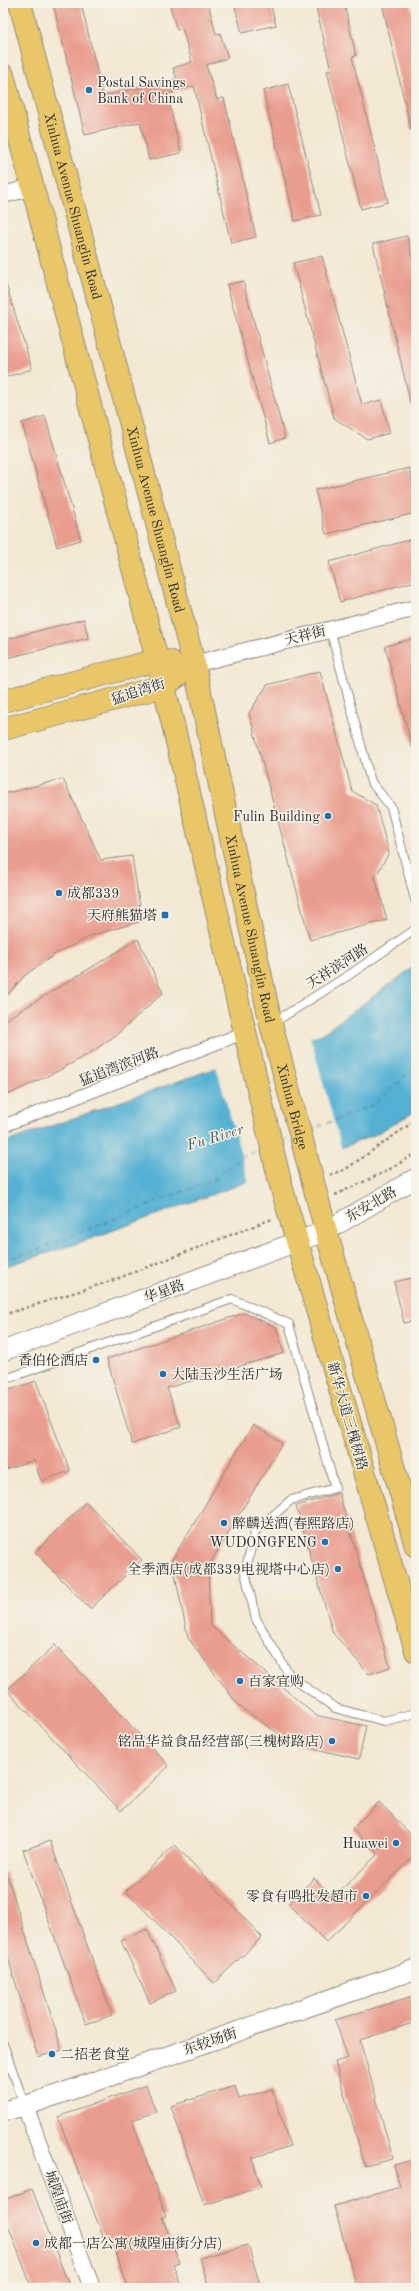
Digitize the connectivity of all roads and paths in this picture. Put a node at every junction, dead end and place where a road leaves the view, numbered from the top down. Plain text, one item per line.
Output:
1 (20, 3) edge
2 (3, 75) edge
3 (33, 187) junction
4 (3, 195) edge
5 (416, 608) edge
6 (330, 629) junction
7 (157, 660) junction
8 (194, 664) junction
9 (164, 686) junction
10 (3, 701) edge
11 (3, 729) edge
12 (416, 903) edge
13 (416, 929) edge
14 (273, 1032) junction
15 (248, 1042) junction
16 (416, 1120) edge
17 (3, 1126) edge
18 (416, 1153) edge
19 (311, 1177) junction
20 (416, 1178) edge
21 (280, 1182) joint
22 (319, 1202) junction
23 (289, 1213) junction
24 (326, 1231) junction
25 (297, 1242) junction
26 (3, 1316) edge
27 (3, 1351) edge
28 (3, 1380) edge
29 (416, 1546) edge
30 (416, 1651) edge
31 (416, 1713) edge
32 (416, 1969) edge
33 (3, 2044) edge
34 (25, 2106) junction
35 (3, 2111) edge
36 (92, 2288) edge

1 - 8 main road, Xinhua Avenue Shuanglin Road
2 - 3 main road, Xinhua Avenue Shuanglin Road
3 - 4 street
3 - 7 main road, Xinhua Avenue Shuanglin Road
5 - 6 street, 天祥街
6 - 8 street, 天祥街
6 - 12 lane
7 - 8 main road, 猛追湾街
7 - 9 main road, Xinhua Avenue Shuanglin Road
7 - 10 main road, 猛追湾街
8 - 9 main road, 猛追湾街
8 - 14 main road, Xinhua Avenue Shuanglin Road
9 - 11 main road, 猛追湾街
9 - 15 main road, Xinhua Avenue Shuanglin Road
13 - 14 lane, 天祥滨河路
14 - 19 main road, Xinhua Bridge
15 - 17 street, 猛追湾滨河路
15 - 21 main road, Xinhua Bridge
16 - 19 path
18 - 22 path
19 - 22 main road
20 - 24 street, 东安北路
21 - 23 main road, 新华大道三槐树路
22 - 24 main road
23 - 25 main road, 新华大道三槐树路
23 - 26 path
24 - 25 street, 华星路
24 - 29 main road
25 - 27 street, 华星路
25 - 30 main road, 新华大道三槐树路
28 - 31 lane
32 - 34 street, 东较场街
33 - 34 lane
34 - 35 street, 东较场街
34 - 36 street, 城隍庙街

